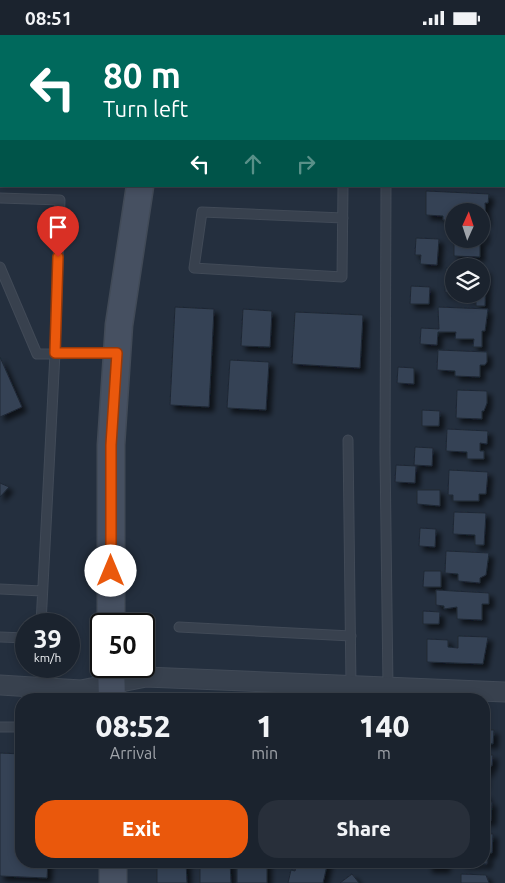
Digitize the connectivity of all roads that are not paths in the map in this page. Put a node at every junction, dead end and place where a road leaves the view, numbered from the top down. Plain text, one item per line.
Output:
1 (140, 187) edge
2 (343, 187) edge
3 (386, 187) edge
4 (0, 198) edge
5 (343, 218) junction
6 (0, 267) edge
7 (55, 353) junction
8 (117, 353) junction
9 (348, 440) dead end
10 (0, 589) edge
11 (42, 591) junction
12 (41, 613) edge
13 (111, 613) edge
14 (179, 627) dead end
15 (351, 636) junction
16 (0, 637) edge
17 (15, 638) edge
18 (111, 683) edge
19 (0, 685) edge
20 (351, 685) junction
21 (388, 687) junction
22 (505, 692) edge
23 (0, 727) edge
24 (15, 727) edge
25 (113, 868) edge
26 (113, 883) edge

1 - 8 main road
2 - 5 lane
3 - 21 lane
4 - 7 lane
5 - 5 lane
6 - 7 lane
7 - 8 lane
7 - 11 lane
8 - 13 main road
9 - 15 lane
10 - 11 lane
11 - 12 lane
14 - 15 lane
15 - 20 lane
16 - 17 lane
18 - 19 street
18 - 20 street
20 - 21 street
21 - 22 street
23 - 24 lane
25 - 26 main road

